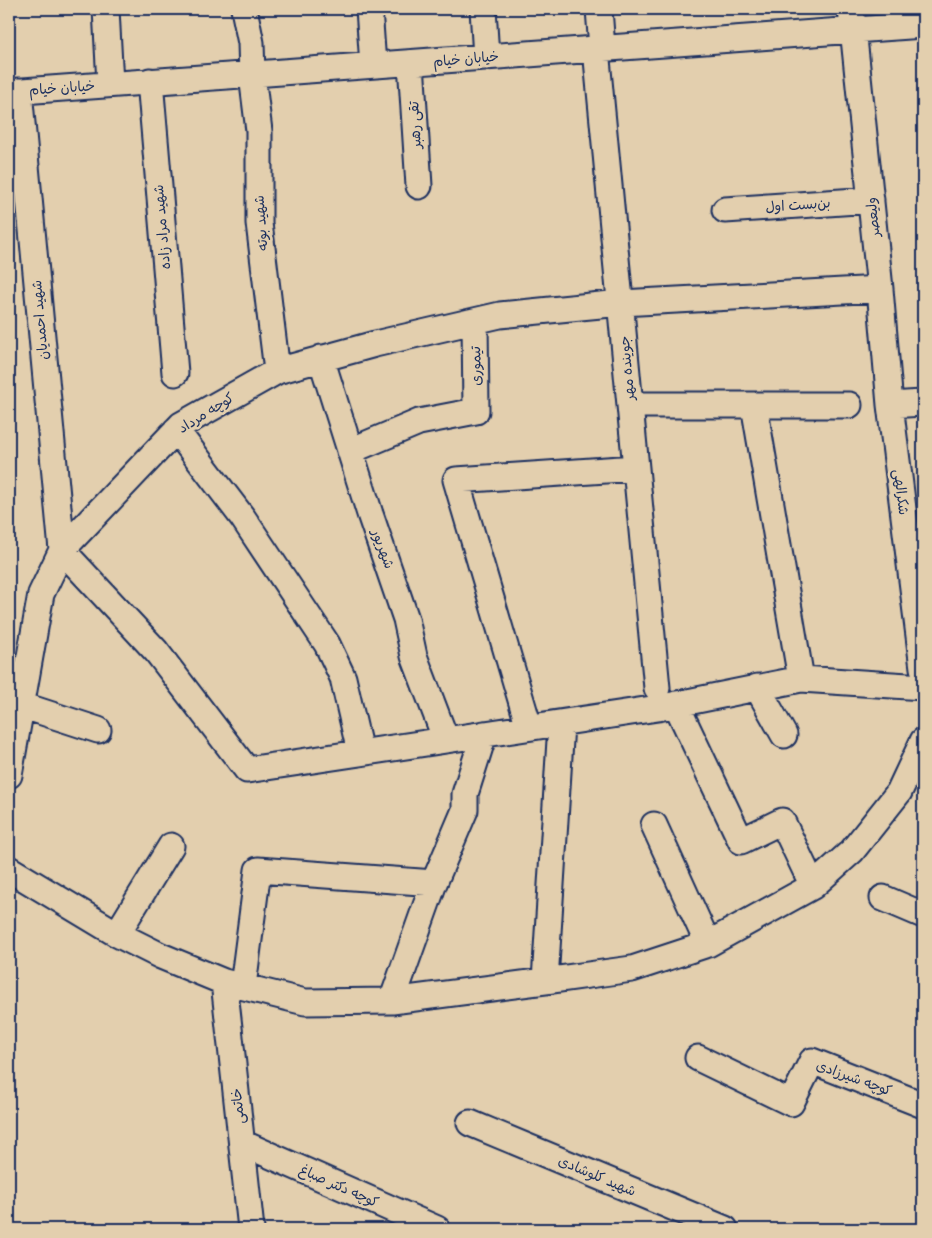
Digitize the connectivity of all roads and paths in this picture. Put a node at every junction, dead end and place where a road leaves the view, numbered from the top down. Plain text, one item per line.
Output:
1 (106, 9) edge
2 (244, 9) edge
3 (369, 9) edge
4 (483, 9) edge
5 (599, 9) edge
6 (852, 19) edge
7 (923, 25) edge
8 (599, 48) junction
9 (486, 57) junction
10 (411, 63) junction
11 (373, 65) junction
12 (252, 75) junction
13 (150, 81) junction
14 (110, 84) junction
15 (14, 91) edge
16 (419, 186) dead end
17 (871, 200) junction
18 (725, 210) dead end
19 (880, 289) junction
20 (620, 303) junction
21 (475, 321) junction
22 (321, 358) junction
23 (277, 371) junction
24 (175, 373) dead end
25 (923, 403) edge
26 (630, 405) junction
27 (754, 405) junction
28 (890, 405) junction
29 (849, 406) dead end
30 (176, 430) junction
31 (350, 451) junction
32 (636, 468) junction
33 (62, 550) junction
34 (923, 668) edge
35 (801, 678) junction
36 (757, 687) junction
37 (923, 687) edge
38 (657, 688) dead end
39 (676, 704) junction
40 (21, 705) junction
41 (562, 724) junction
42 (529, 728) junction
43 (98, 730) dead end
44 (484, 734) junction
45 (784, 735) dead end
46 (446, 740) junction
47 (923, 741) edge
48 (360, 752) junction
49 (9, 775) edge
50 (654, 825) dead end
51 (171, 846) dead end
52 (9, 869) edge
53 (434, 883) junction
54 (813, 886) junction
55 (883, 898) dead end
56 (923, 915) edge
57 (117, 934) junction
58 (708, 944) junction
59 (545, 982) junction
60 (234, 984) junction
61 (392, 1001) junction
62 (698, 1058) dead end
63 (923, 1105) edge
64 (470, 1123) dead end
65 (242, 1143) junction
66 (251, 1229) edge
67 (437, 1229) edge
68 (725, 1229) edge

1 - 14 street
2 - 12 street, شهید بوته
3 - 11 street
4 - 9 street
5 - 8 street, جوینده مهر
6 - 7 street, خیابان خیام
6 - 8 street, خیابان خیام
6 - 17 street, ولیعصر
8 - 9 street, خیابان خیام
8 - 20 street, جوینده مهر
9 - 10 street, خیابان خیام
10 - 11 street, خیابان خیام
10 - 16 street, تقی رهبر
11 - 12 street, خیابان خیام
12 - 13 street, خیابان خیام
12 - 23 street, شهید بوته
13 - 14 street, خیابان خیام
13 - 24 street, شهید مراد زاده
14 - 15 street, خیابان خیام
15 - 33 street, شهید احمدیان
17 - 18 street, بن‌بست اول
17 - 19 street, ولیعصر
19 - 20 street, کوچه مرداد
19 - 28 street, ولیعصر
20 - 21 street, کوچه مرداد
20 - 26 street, جوینده مهر
21 - 22 street, کوچه مرداد
21 - 31 street, تیموری
22 - 23 street, کوچه مرداد
22 - 31 street, شهریور
23 - 30 street, کوچه مرداد
25 - 28 street
26 - 27 street
26 - 32 street, جوینده مهر
27 - 29 street
27 - 35 street
28 - 34 street, شکرالهی
30 - 33 street, کوچه مرداد
30 - 48 street
31 - 46 street, شهریور
32 - 38 street, جوینده مهر
32 - 42 street
33 - 40 street, کوچه مرداد
33 - 48 street
35 - 36 street
35 - 37 street
36 - 39 street
36 - 45 street
39 - 41 street
39 - 54 street
40 - 43 street
40 - 49 street, کوچه مرداد
41 - 42 street
41 - 59 street
42 - 44 street
44 - 46 street
44 - 53 street
46 - 48 street
47 - 54 street
50 - 58 street
51 - 57 street
52 - 57 street
53 - 60 street, خاتمی
53 - 61 street
54 - 58 street
55 - 56 street
57 - 60 street
58 - 59 street
59 - 61 street
60 - 61 street
60 - 65 street, خاتمی
62 - 63 street, کوچه شیرزادی
64 - 68 street, شهید کلوشادی
65 - 66 street, خاتمی
65 - 67 street, کوچه دکتر صباغ

